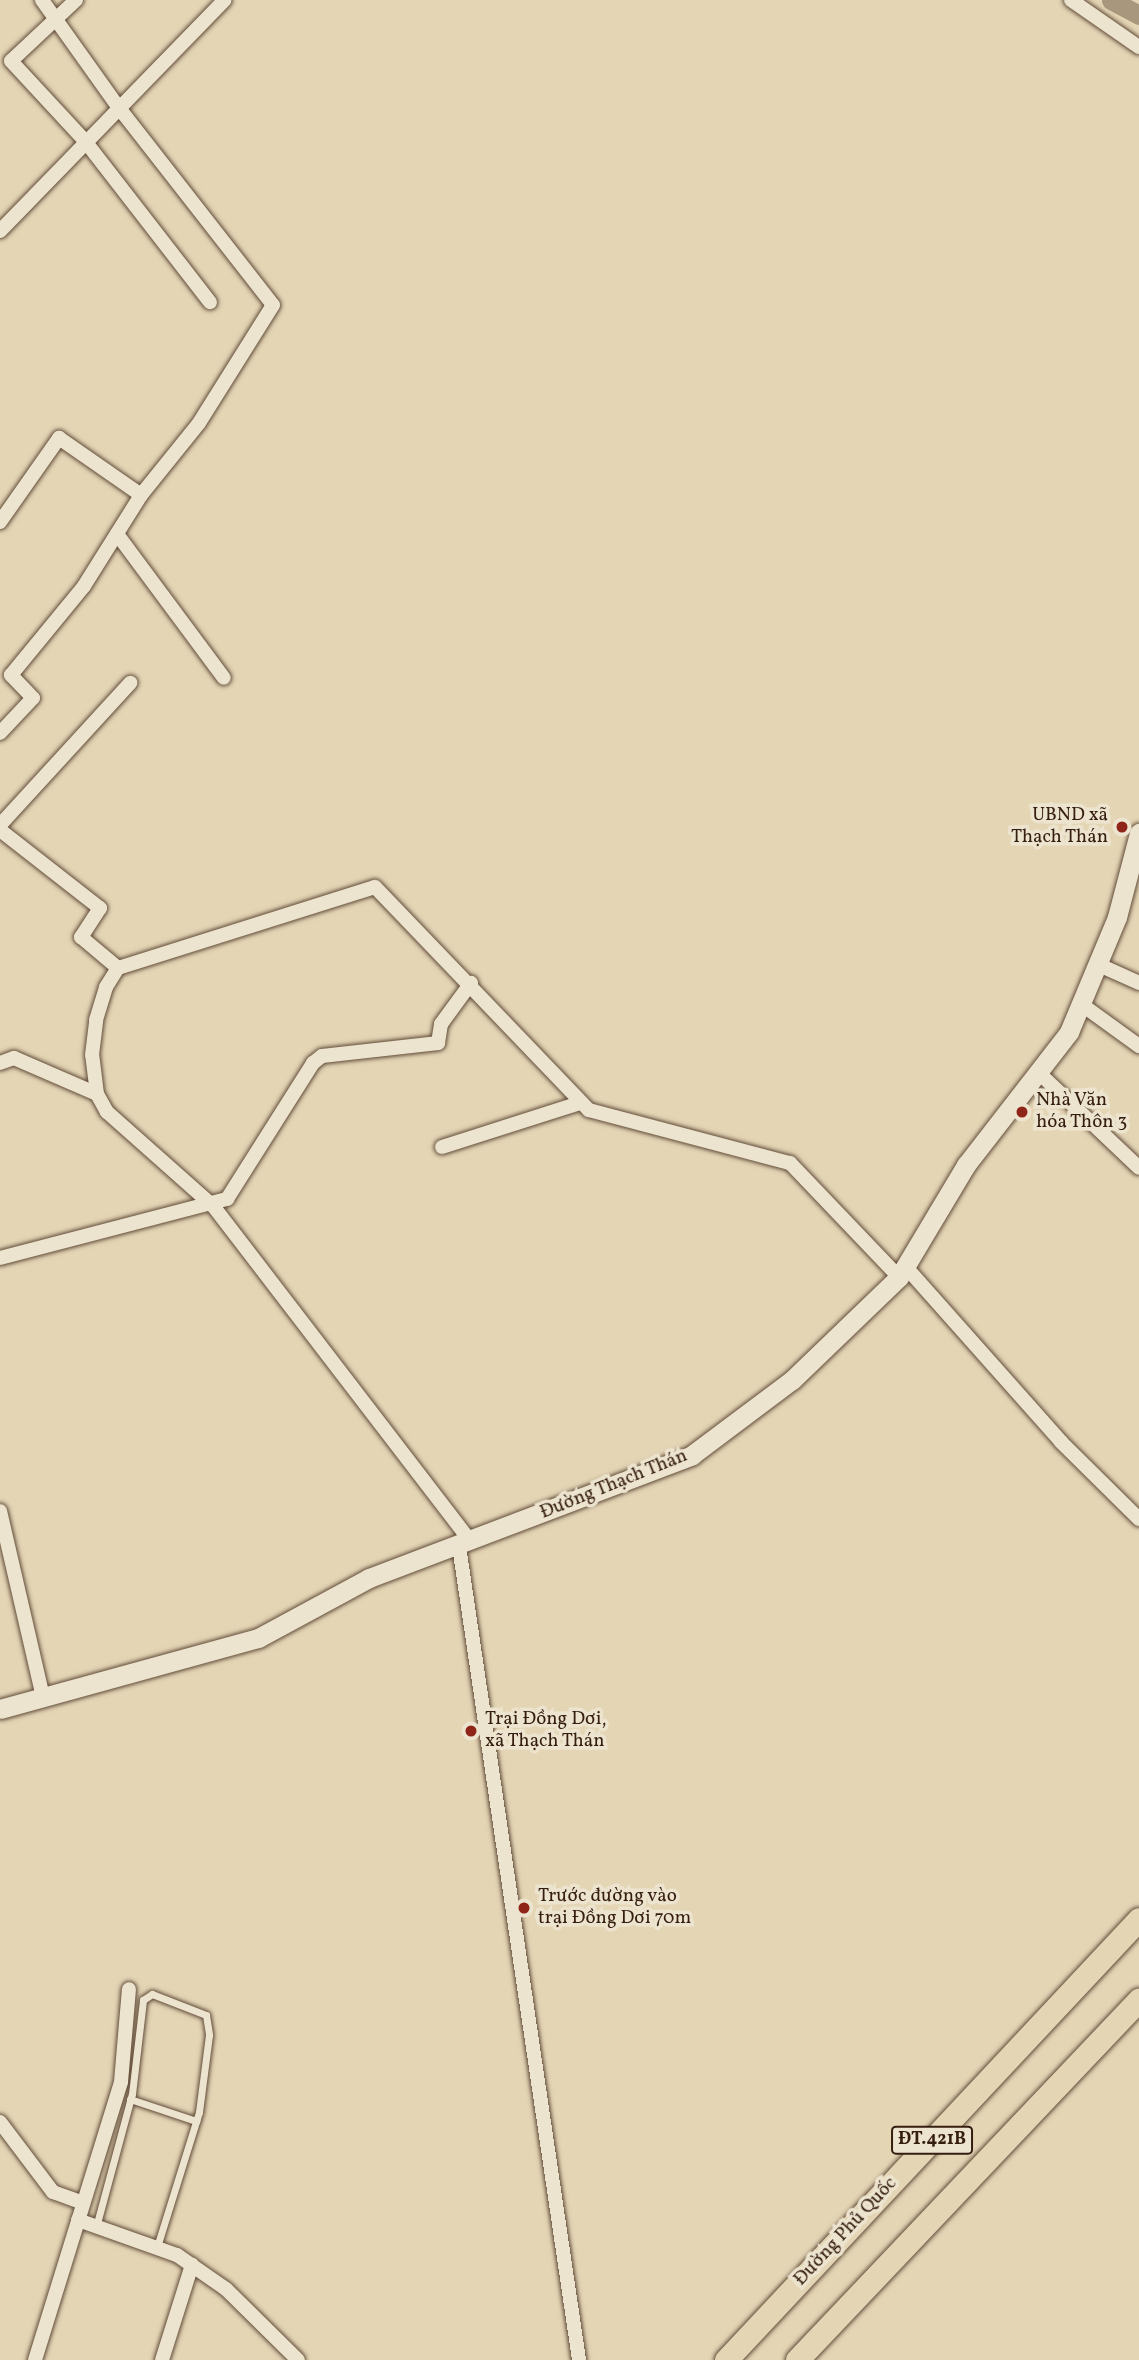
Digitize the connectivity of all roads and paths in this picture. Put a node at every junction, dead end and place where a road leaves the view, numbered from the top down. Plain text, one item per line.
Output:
1 (42, 0) edge
2 (76, 0) edge
3 (225, 0) edge
4 (1071, 0) edge
5 (55, 19) junction
6 (1139, 47) edge
7 (119, 108) junction
8 (85, 142) junction
9 (0, 231) edge
10 (210, 303) dead end
11 (141, 495) junction
12 (0, 522) edge
13 (117, 534) junction
14 (224, 678) dead end
15 (131, 683) dead end
16 (0, 733) edge
17 (0, 827) edge
18 (1139, 833) edge
19 (1097, 964) junction
20 (118, 968) junction
21 (471, 983) junction
22 (1139, 984) edge
23 (1081, 1004) junction
24 (1139, 1046) edge
25 (0, 1063) edge
26 (1038, 1072) junction
27 (97, 1094) junction
28 (580, 1103) junction
29 (442, 1147) dead end
30 (1139, 1168) edge
31 (213, 1206) junction
32 (0, 1258) edge
33 (902, 1272) junction
34 (0, 1511) edge
35 (1138, 1516) edge
36 (465, 1544) junction
37 (43, 1697) junction
38 (0, 1709) edge
39 (1139, 1919) edge
40 (129, 1989) dead end
41 (1139, 2000) edge
42 (130, 2099) junction
43 (196, 2121) junction
44 (0, 2122) edge
45 (83, 2203) junction
46 (78, 2220) junction
47 (96, 2227) junction
48 (157, 2248) junction
49 (192, 2265) junction
50 (34, 2360) edge
51 (162, 2360) edge
52 (298, 2360) edge
53 (579, 2360) edge
54 (726, 2360) edge
55 (797, 2360) edge

1 - 5 street
2 - 5 street
3 - 7 street
4 - 6 street
5 - 7 street
5 - 8 street
7 - 8 street
7 - 11 street
8 - 9 street
8 - 10 street
11 - 12 street
11 - 13 street
13 - 14 street
13 - 16 street
15 - 17 street
17 - 20 street
18 - 19 street, Đường Thạch Thán
19 - 22 street
19 - 23 street, Đường Thạch Thán
20 - 21 street
20 - 27 street
21 - 28 street
21 - 31 street
23 - 24 street
23 - 26 street, Đường Thạch Thán
25 - 27 street
26 - 30 street
26 - 33 street, Đường Thạch Thán
27 - 31 street
28 - 29 street
28 - 33 street
31 - 32 street
31 - 36 street
33 - 35 street
33 - 36 street, Đường Thạch Thán
34 - 37 street
36 - 37 street, Đường Thạch Thán
36 - 53 street
37 - 38 street, Đường Thạch Thán
39 - 54 main road, Đường Phủ Quốc / ĐT.421B
40 - 45 street
41 - 55 main road, ĐT.421B
42 - 43 lane
42 - 43 lane
42 - 47 lane
43 - 48 lane
44 - 45 street
45 - 46 street
46 - 47 street
46 - 50 street
47 - 48 street
48 - 49 street
49 - 51 street
49 - 52 street

